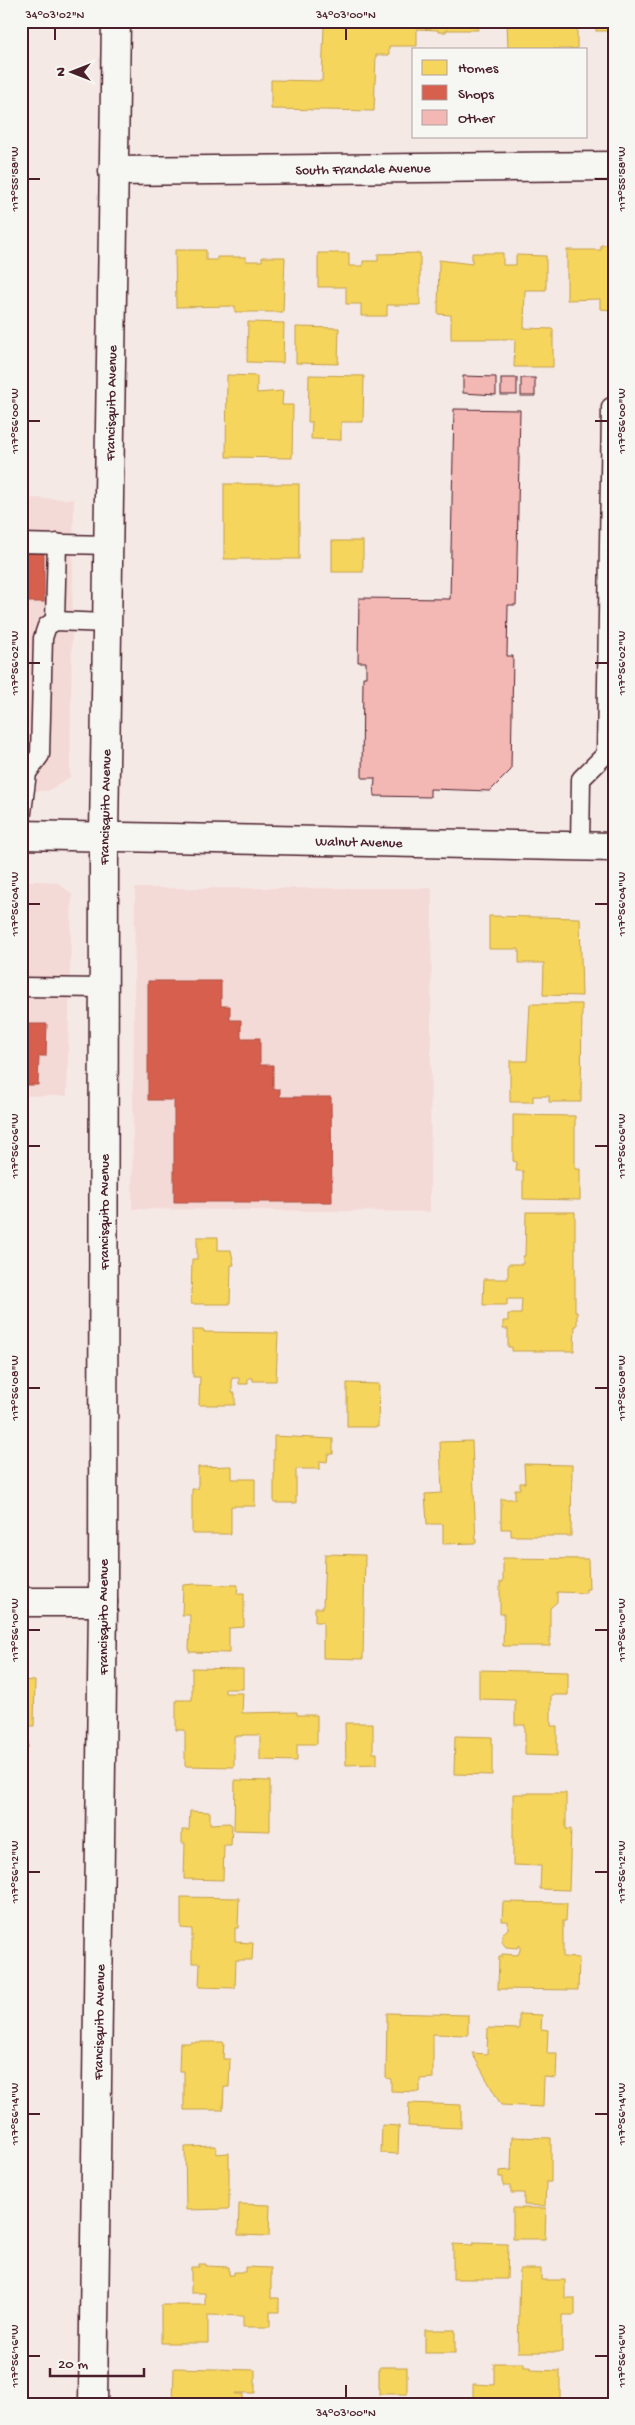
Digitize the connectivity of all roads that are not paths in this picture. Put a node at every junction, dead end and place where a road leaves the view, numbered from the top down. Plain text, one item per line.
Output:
1 (116, 21) edge
2 (614, 166) edge
3 (113, 171) junction
4 (611, 407) dead end
5 (21, 542) edge
6 (57, 543) junction
7 (108, 545) junction
8 (55, 621) junction
9 (107, 623) junction
10 (610, 754) edge
11 (23, 795) edge
12 (21, 820) edge
13 (21, 835) edge
14 (104, 836) junction
15 (580, 846) junction
16 (614, 847) edge
17 (21, 987) edge
18 (104, 988) junction
19 (21, 1602) edge
20 (103, 1602) junction
21 (93, 2404) edge

1 - 3 street, Francisquito Avenue
2 - 3 street, South Frandale Avenue
3 - 7 street, Francisquito Avenue
4 - 10 lane
5 - 6 lane
6 - 7 lane
6 - 8 lane
7 - 9 street, Francisquito Avenue
8 - 9 lane
8 - 11 lane
9 - 14 street, Francisquito Avenue
10 - 15 lane
11 - 12 lane
13 - 14 street, Walnut Avenue
14 - 15 street, Walnut Avenue
14 - 18 street, Francisquito Avenue
15 - 16 street, Walnut Avenue
17 - 18 lane
18 - 20 street, Francisquito Avenue
19 - 20 street
20 - 21 street, Francisquito Avenue

